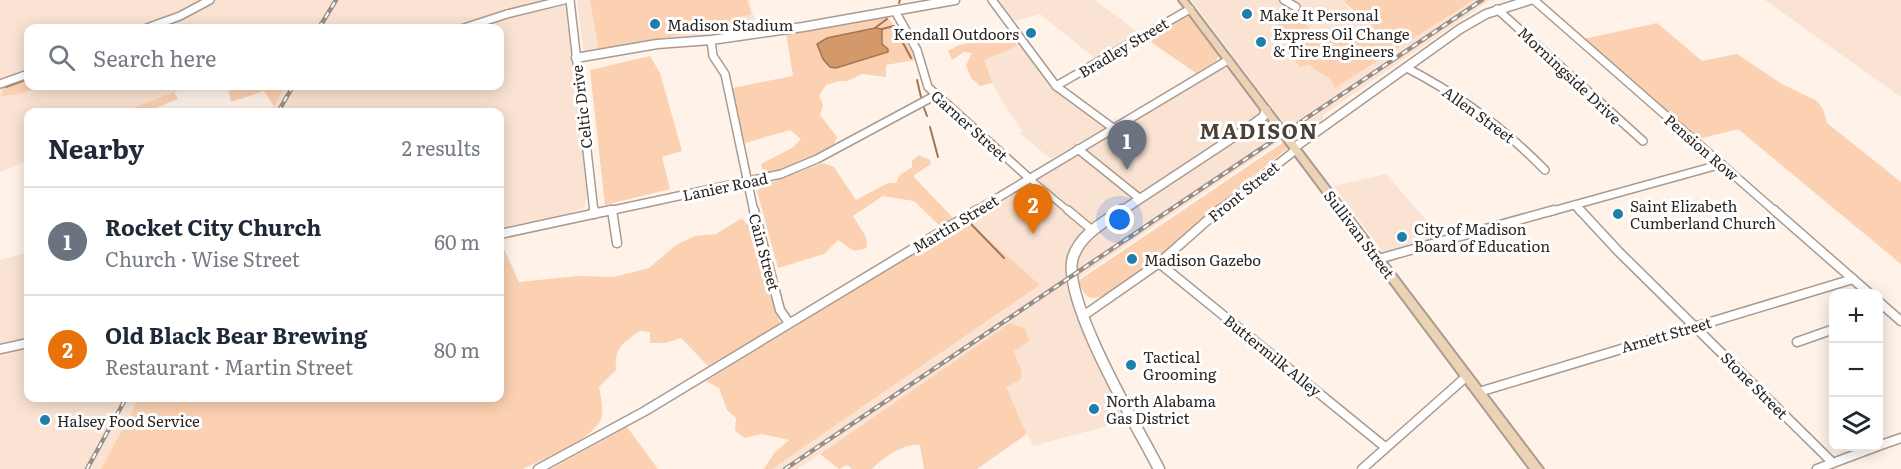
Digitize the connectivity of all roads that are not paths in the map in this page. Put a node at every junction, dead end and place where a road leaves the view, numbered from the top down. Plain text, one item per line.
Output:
1 (210, 0) edge
2 (564, 0) edge
3 (570, 0) edge
4 (890, 0) edge
5 (955, 0) edge
6 (992, 0) edge
7 (1284, 0) edge
8 (1530, 0) edge
9 (1534, 0) edge
10 (1186, 3) edge
11 (1296, 7) dead end
12 (1497, 9) junction
13 (895, 11) junction
14 (157, 24) edge
15 (476, 24) edge
16 (711, 40) junction
17 (576, 58) junction
18 (1228, 60) junction
19 (1407, 68) junction
20 (24, 75) edge
21 (0, 84) edge
22 (1056, 86) junction
23 (936, 95) junction
24 (1266, 110) junction
25 (1252, 125) junction
26 (1279, 127) junction
27 (1113, 128) junction
28 (1643, 141) dead end
29 (1295, 147) junction
30 (1078, 149) junction
31 (1722, 164) junction
32 (1545, 170) dead end
33 (1029, 178) junction
34 (746, 182) junction
35 (1139, 198) junction
36 (1575, 205) junction
37 (612, 210) junction
38 (594, 214) junction
39 (1092, 230) junction
40 (504, 233) edge
41 (617, 243) dead end
42 (1378, 259) junction
43 (1159, 263) junction
44 (1853, 279) junction
45 (1864, 289) edge
46 (1883, 305) edge
47 (1888, 309) junction
48 (1883, 310) edge
49 (1083, 316) junction
50 (1901, 321) edge
51 (789, 323) junction
52 (1695, 325) junction
53 (1829, 330) edge
54 (1797, 342) dead end
55 (24, 344) edge
56 (0, 349) edge
57 (1467, 376) junction
58 (1479, 392) junction
59 (1901, 438) edge
60 (1883, 444) edge
61 (1386, 447) junction
62 (1865, 451) edge
63 (1833, 463) junction
64 (538, 469) edge
65 (1159, 469) edge
66 (1362, 469) edge
67 (1538, 469) edge
68 (1817, 469) edge

1 - 14 street
2 - 15 street
3 - 17 street, Celtic Drive
4 - 13 street, Garner Street
5 - 13 street
6 - 22 street
7 - 11 street
8 - 12 street, Front Street
9 - 31 street, Pension Row
10 - 18 main road, Sullivan Street
10 - 22 street, Bradley Street
12 - 19 street, Front Street
12 - 28 street, Morningside Drive
13 - 16 street
13 - 23 street, Garner Street
16 - 17 street
16 - 34 street, Cain Street
17 - 38 street, Celtic Drive
18 - 24 main road, Sullivan Street
18 - 27 street, Martin Street
19 - 29 street, Front Street
19 - 32 street, Allen Street
20 - 21 street
22 - 27 street
23 - 33 street, Garner Street
23 - 34 street, Lanier Road
24 - 25 street
24 - 26 main road, Sullivan Street
25 - 26 street
25 - 35 street
26 - 29 main road, Sullivan Street
27 - 30 street, Martin Street
29 - 42 main road, Sullivan Street
29 - 43 street, Front Street
30 - 33 street, Martin Street
30 - 35 street
31 - 36 street
31 - 44 street, Pension Row
33 - 39 street
33 - 51 street, Martin Street
34 - 37 street, Lanier Road
34 - 51 street, Cain Street
35 - 39 street
36 - 42 street
36 - 52 street, Stone Street
37 - 38 street, Lanier Road
37 - 41 street
38 - 40 street, Lanier Road
39 - 49 street
42 - 57 main road, Sullivan Street
43 - 49 street, Front Street
43 - 61 street, Buttermilk Alley
44 - 45 street, Pension Row
44 - 52 street, Arnett Street
46 - 47 street
47 - 48 street
47 - 50 street
49 - 65 street
51 - 64 street, Martin Street
52 - 58 street, Arnett Street
52 - 63 street, Stone Street
53 - 54 street
55 - 56 street
57 - 58 main road, Sullivan Street
57 - 61 street
58 - 67 main road, Sullivan Street
59 - 60 street
61 - 66 street
62 - 63 street
63 - 68 street

